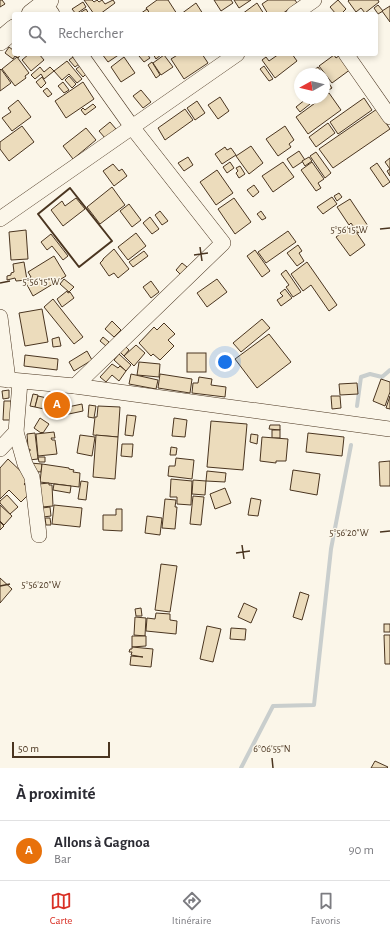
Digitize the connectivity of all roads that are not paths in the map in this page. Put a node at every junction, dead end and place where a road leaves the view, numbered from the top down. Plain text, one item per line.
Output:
1 (313, 4) edge
2 (298, 12) edge
3 (12, 31) edge
4 (0, 41) edge
5 (81, 56) edge
6 (234, 56) edge
7 (347, 56) edge
8 (390, 118) edge
9 (132, 127) junction
10 (0, 219) edge
11 (0, 317) edge
12 (9, 380) edge
13 (75, 386) junction
14 (390, 429) edge
15 (16, 432) junction
16 (0, 449) edge
17 (39, 535) dead end

1 - 2 street
3 - 4 main road
5 - 9 street
6 - 9 street
7 - 8 street
9 - 10 street
9 - 13 street
11 - 12 street
12 - 13 street
12 - 15 street
13 - 14 street
15 - 16 street
15 - 17 street

